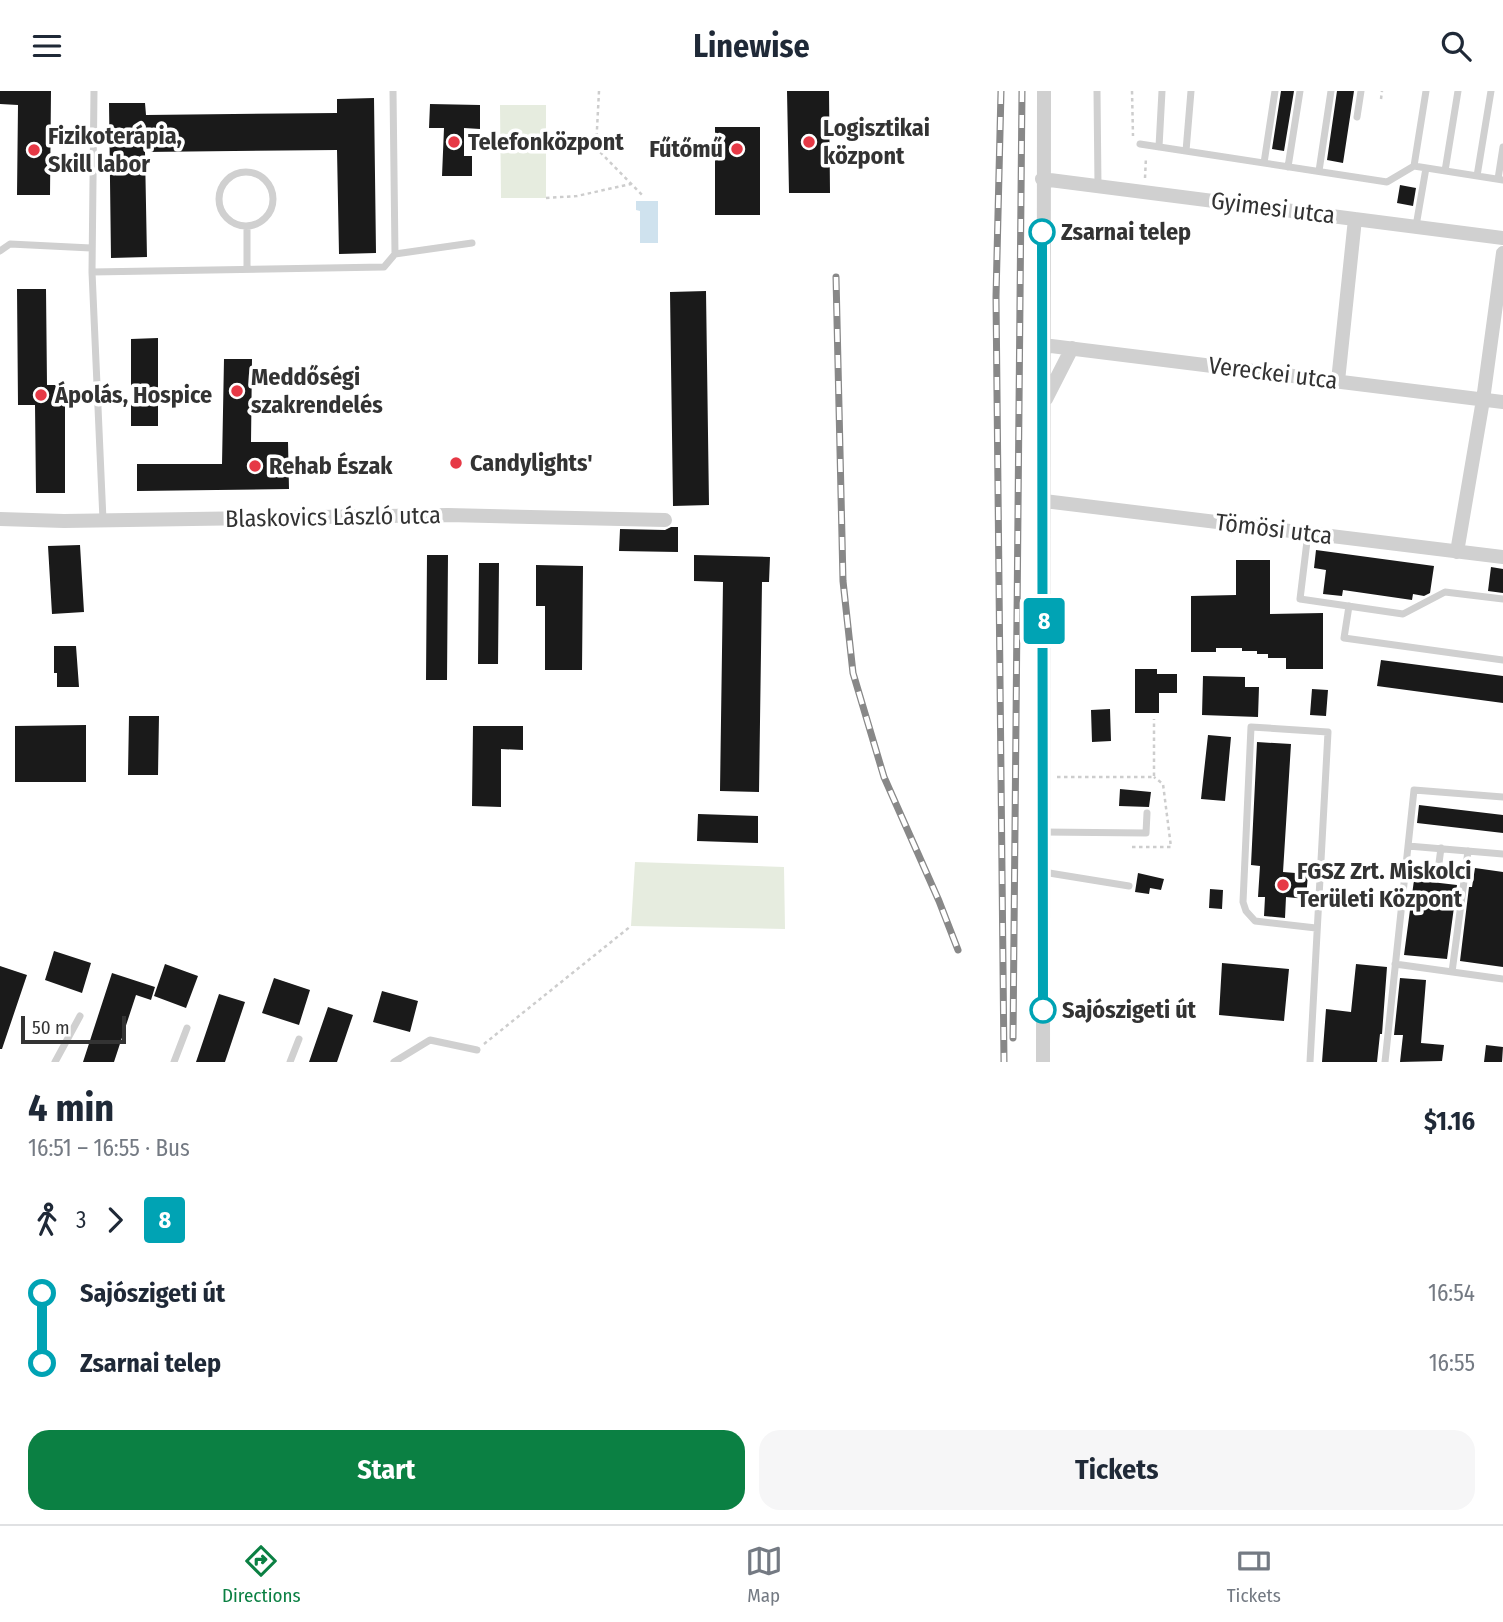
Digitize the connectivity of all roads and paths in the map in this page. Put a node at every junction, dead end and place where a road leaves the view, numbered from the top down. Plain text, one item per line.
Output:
1 (94, 91) edge
2 (393, 91) edge
3 (599, 91) edge
4 (1044, 91) edge
5 (1097, 91) edge
6 (1132, 91) edge
7 (1162, 91) edge
8 (1191, 91) edge
9 (1275, 91) edge
10 (1300, 91) edge
11 (1331, 91) edge
12 (1361, 91) edge
13 (1382, 91) edge
14 (1426, 91) edge
15 (1458, 91) edge
16 (1490, 91) edge
17 (1381, 99) dead end
18 (1357, 117) dead end
19 (1143, 145) junction
20 (1160, 147) junction
21 (1503, 147) edge
22 (1186, 151) junction
23 (1264, 163) junction
24 (1414, 166) junction
25 (1289, 167) junction
26 (1426, 168) junction
27 (1319, 171) junction
28 (1445, 171) junction
29 (1477, 176) junction
30 (1042, 179) junction
31 (1500, 179) edge
32 (631, 184) junction
33 (1098, 186) junction
34 (1144, 192) junction
35 (643, 196) dead end
36 (546, 198) dead end
37 (1355, 219) junction
38 (247, 226) junction
39 (1416, 227) junction
40 (1503, 238) edge
41 (472, 243) dead end
42 (91, 248) junction
43 (0, 251) edge
44 (1503, 253) edge
45 (395, 254) junction
46 (247, 269) junction
47 (92, 272) junction
48 (1043, 345) junction
49 (1072, 348) junction
50 (1338, 381) junction
51 (1483, 400) junction
52 (1503, 402) edge
53 (1044, 404) junction
54 (1044, 501) junction
55 (0, 519) edge
56 (103, 520) junction
57 (665, 520) dead end
58 (1308, 533) junction
59 (1457, 552) junction
60 (1503, 557) edge
61 (1503, 599) edge
62 (1349, 606) junction
63 (1503, 660) edge
64 (1154, 719) dead end
65 (1044, 777) junction
66 (1154, 777) junction
67 (1503, 797) edge
68 (1147, 813) dead end
69 (1044, 832) junction
70 (1408, 846) junction
71 (1132, 847) dead end
72 (1441, 848) junction
73 (1468, 851) junction
74 (1503, 854) edge
75 (1043, 872) junction
76 (1437, 878) dead end
77 (1129, 886) dead end
78 (631, 926) dead end
79 (1316, 928) junction
80 (1395, 964) junction
81 (1452, 972) junction
82 (1503, 979) edge
83 (80, 1016) dead end
84 (187, 1028) dead end
85 (299, 1039) dead end
86 (477, 1050) joint
87 (55, 1062) edge
88 (174, 1062) edge
89 (290, 1062) edge
90 (394, 1062) edge
91 (1043, 1062) edge
92 (1310, 1062) edge
93 (1385, 1062) edge

1 - 42 lane
2 - 45 lane
3 - 32 path
4 - 30 street
5 - 33 lane
6 - 19 path
7 - 20 lane
8 - 22 lane
9 - 23 lane
10 - 25 lane
11 - 27 lane
12 - 18 lane
13 - 17 path
14 - 24 lane
15 - 28 lane
16 - 29 lane
19 - 20 lane
19 - 34 path
20 - 22 lane
21 - 31 lane
22 - 23 lane
23 - 25 lane
24 - 26 lane
24 - 27 lane
25 - 27 lane
26 - 28 lane
26 - 39 lane
28 - 29 lane
29 - 31 lane
30 - 33 street, Gyimesi utca
30 - 48 street
32 - 35 path
32 - 36 path
33 - 34 street, Gyimesi utca
34 - 37 street, Gyimesi utca
37 - 39 street, Gyimesi utca
37 - 50 street
38 - 38 lane
38 - 46 lane
39 - 40 street, Gyimesi utca
41 - 45 lane
42 - 43 lane
42 - 47 lane
44 - 51 street
45 - 46 lane
46 - 47 lane
47 - 56 lane
48 - 49 street, Vereckei utca
48 - 53 street
49 - 50 street, Vereckei utca
49 - 53 street
50 - 51 street, Vereckei utca
51 - 52 street, Vereckei utca
51 - 59 street
53 - 54 street
54 - 58 street, Tömösi utca
54 - 65 street
55 - 56 street, Blaskovics László utca
56 - 57 street, Blaskovics László utca
58 - 59 street, Tömösi utca
58 - 62 lane
59 - 60 street, Tömösi utca
61 - 62 lane
62 - 63 lane
64 - 66 path
65 - 66 path
65 - 69 street
66 - 71 path
67 - 70 lane
68 - 69 lane
69 - 75 street
70 - 72 lane
70 - 80 lane
72 - 73 lane
72 - 76 lane
73 - 74 lane
73 - 81 lane
75 - 77 lane
75 - 91 street
78 - 86 path
79 - 79 lane
79 - 92 lane
80 - 81 lane
80 - 93 lane
81 - 82 lane
83 - 87 lane
84 - 88 lane
85 - 89 lane
86 - 90 lane

